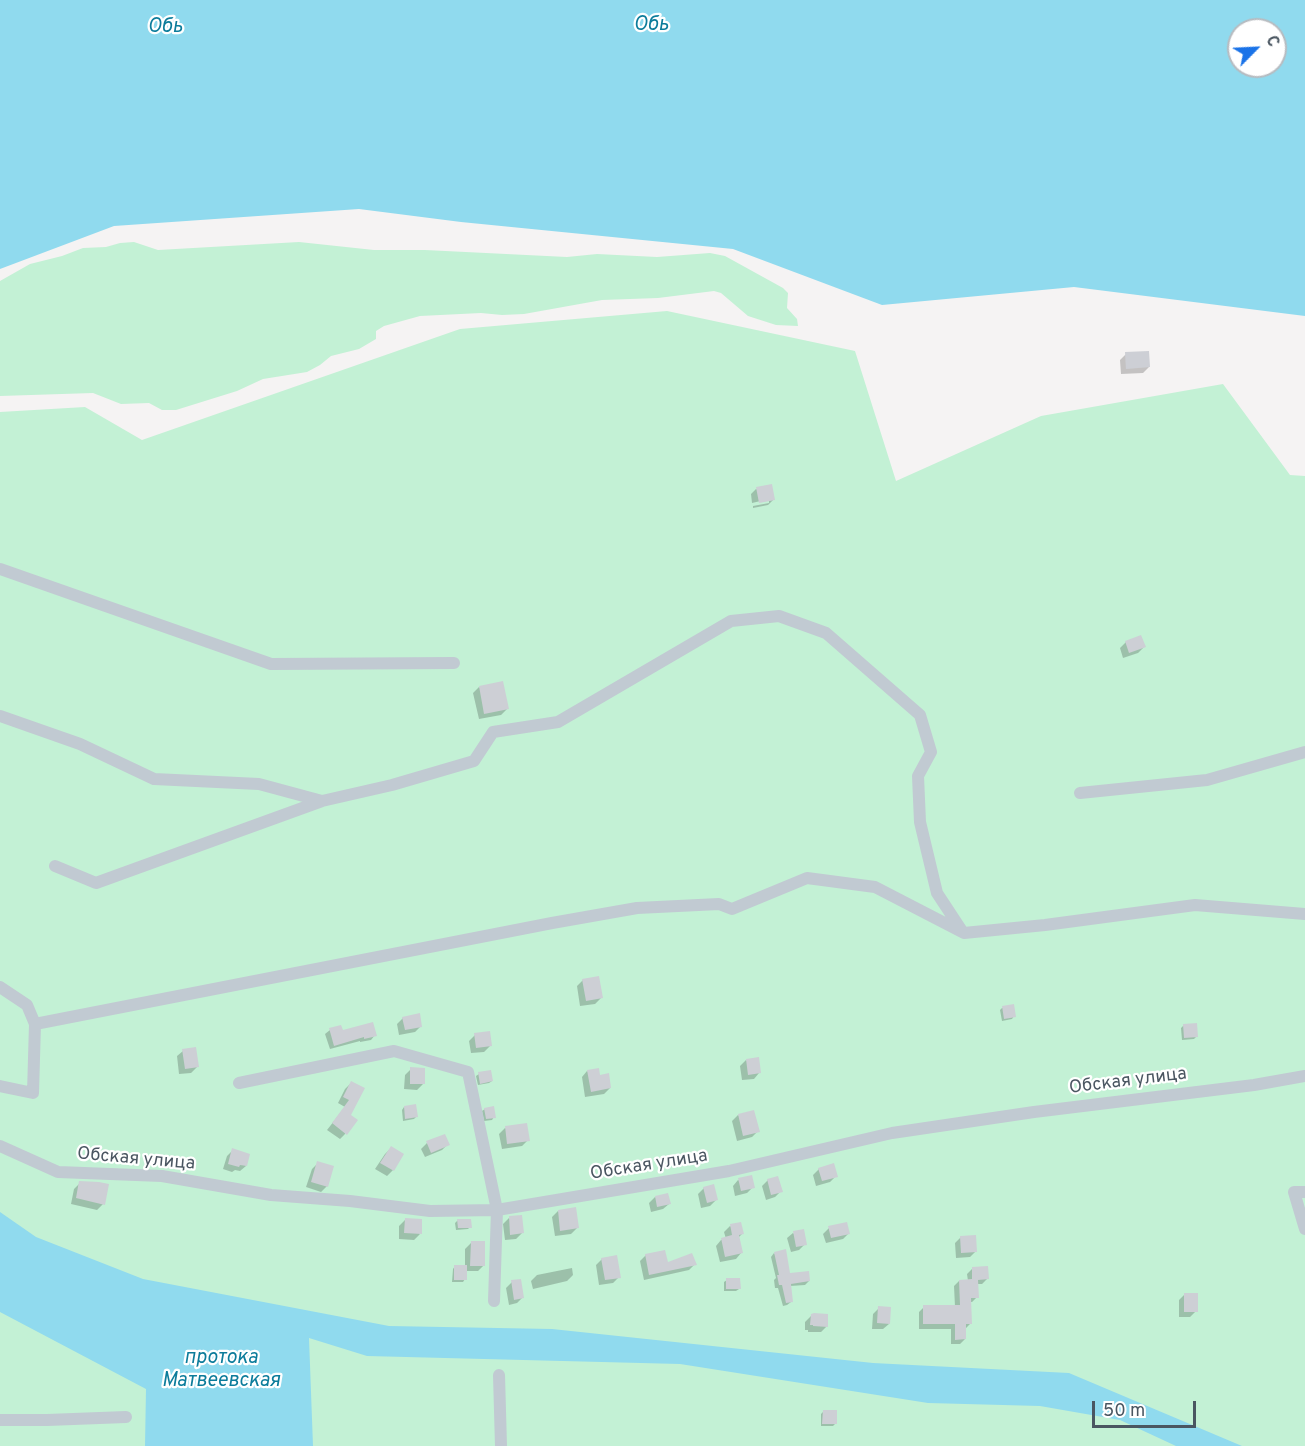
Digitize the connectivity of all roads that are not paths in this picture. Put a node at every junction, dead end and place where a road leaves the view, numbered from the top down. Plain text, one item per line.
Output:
1 (0, 569) edge
2 (454, 663) dead end
3 (0, 716) edge
4 (1305, 752) edge
5 (1080, 793) dead end
6 (322, 801) junction
7 (55, 866) dead end
8 (1305, 914) edge
9 (964, 933) junction
10 (0, 987) edge
11 (35, 1024) junction
12 (1305, 1076) edge
13 (239, 1083) dead end
14 (0, 1086) edge
15 (0, 1146) edge
16 (1305, 1192) edge
17 (496, 1210) junction
18 (1305, 1229) edge
19 (494, 1301) dead end
20 (499, 1375) dead end
21 (126, 1418) dead end
22 (0, 1420) edge
23 (501, 1446) edge

1 - 2 street
3 - 6 street
4 - 5 street
6 - 7 street
6 - 9 street
8 - 9 street
9 - 11 street
10 - 11 street
11 - 14 street
12 - 17 street, Обская улица
13 - 17 street
15 - 17 street, Обская улица
16 - 18 street
17 - 19 street
20 - 23 street
21 - 22 street

